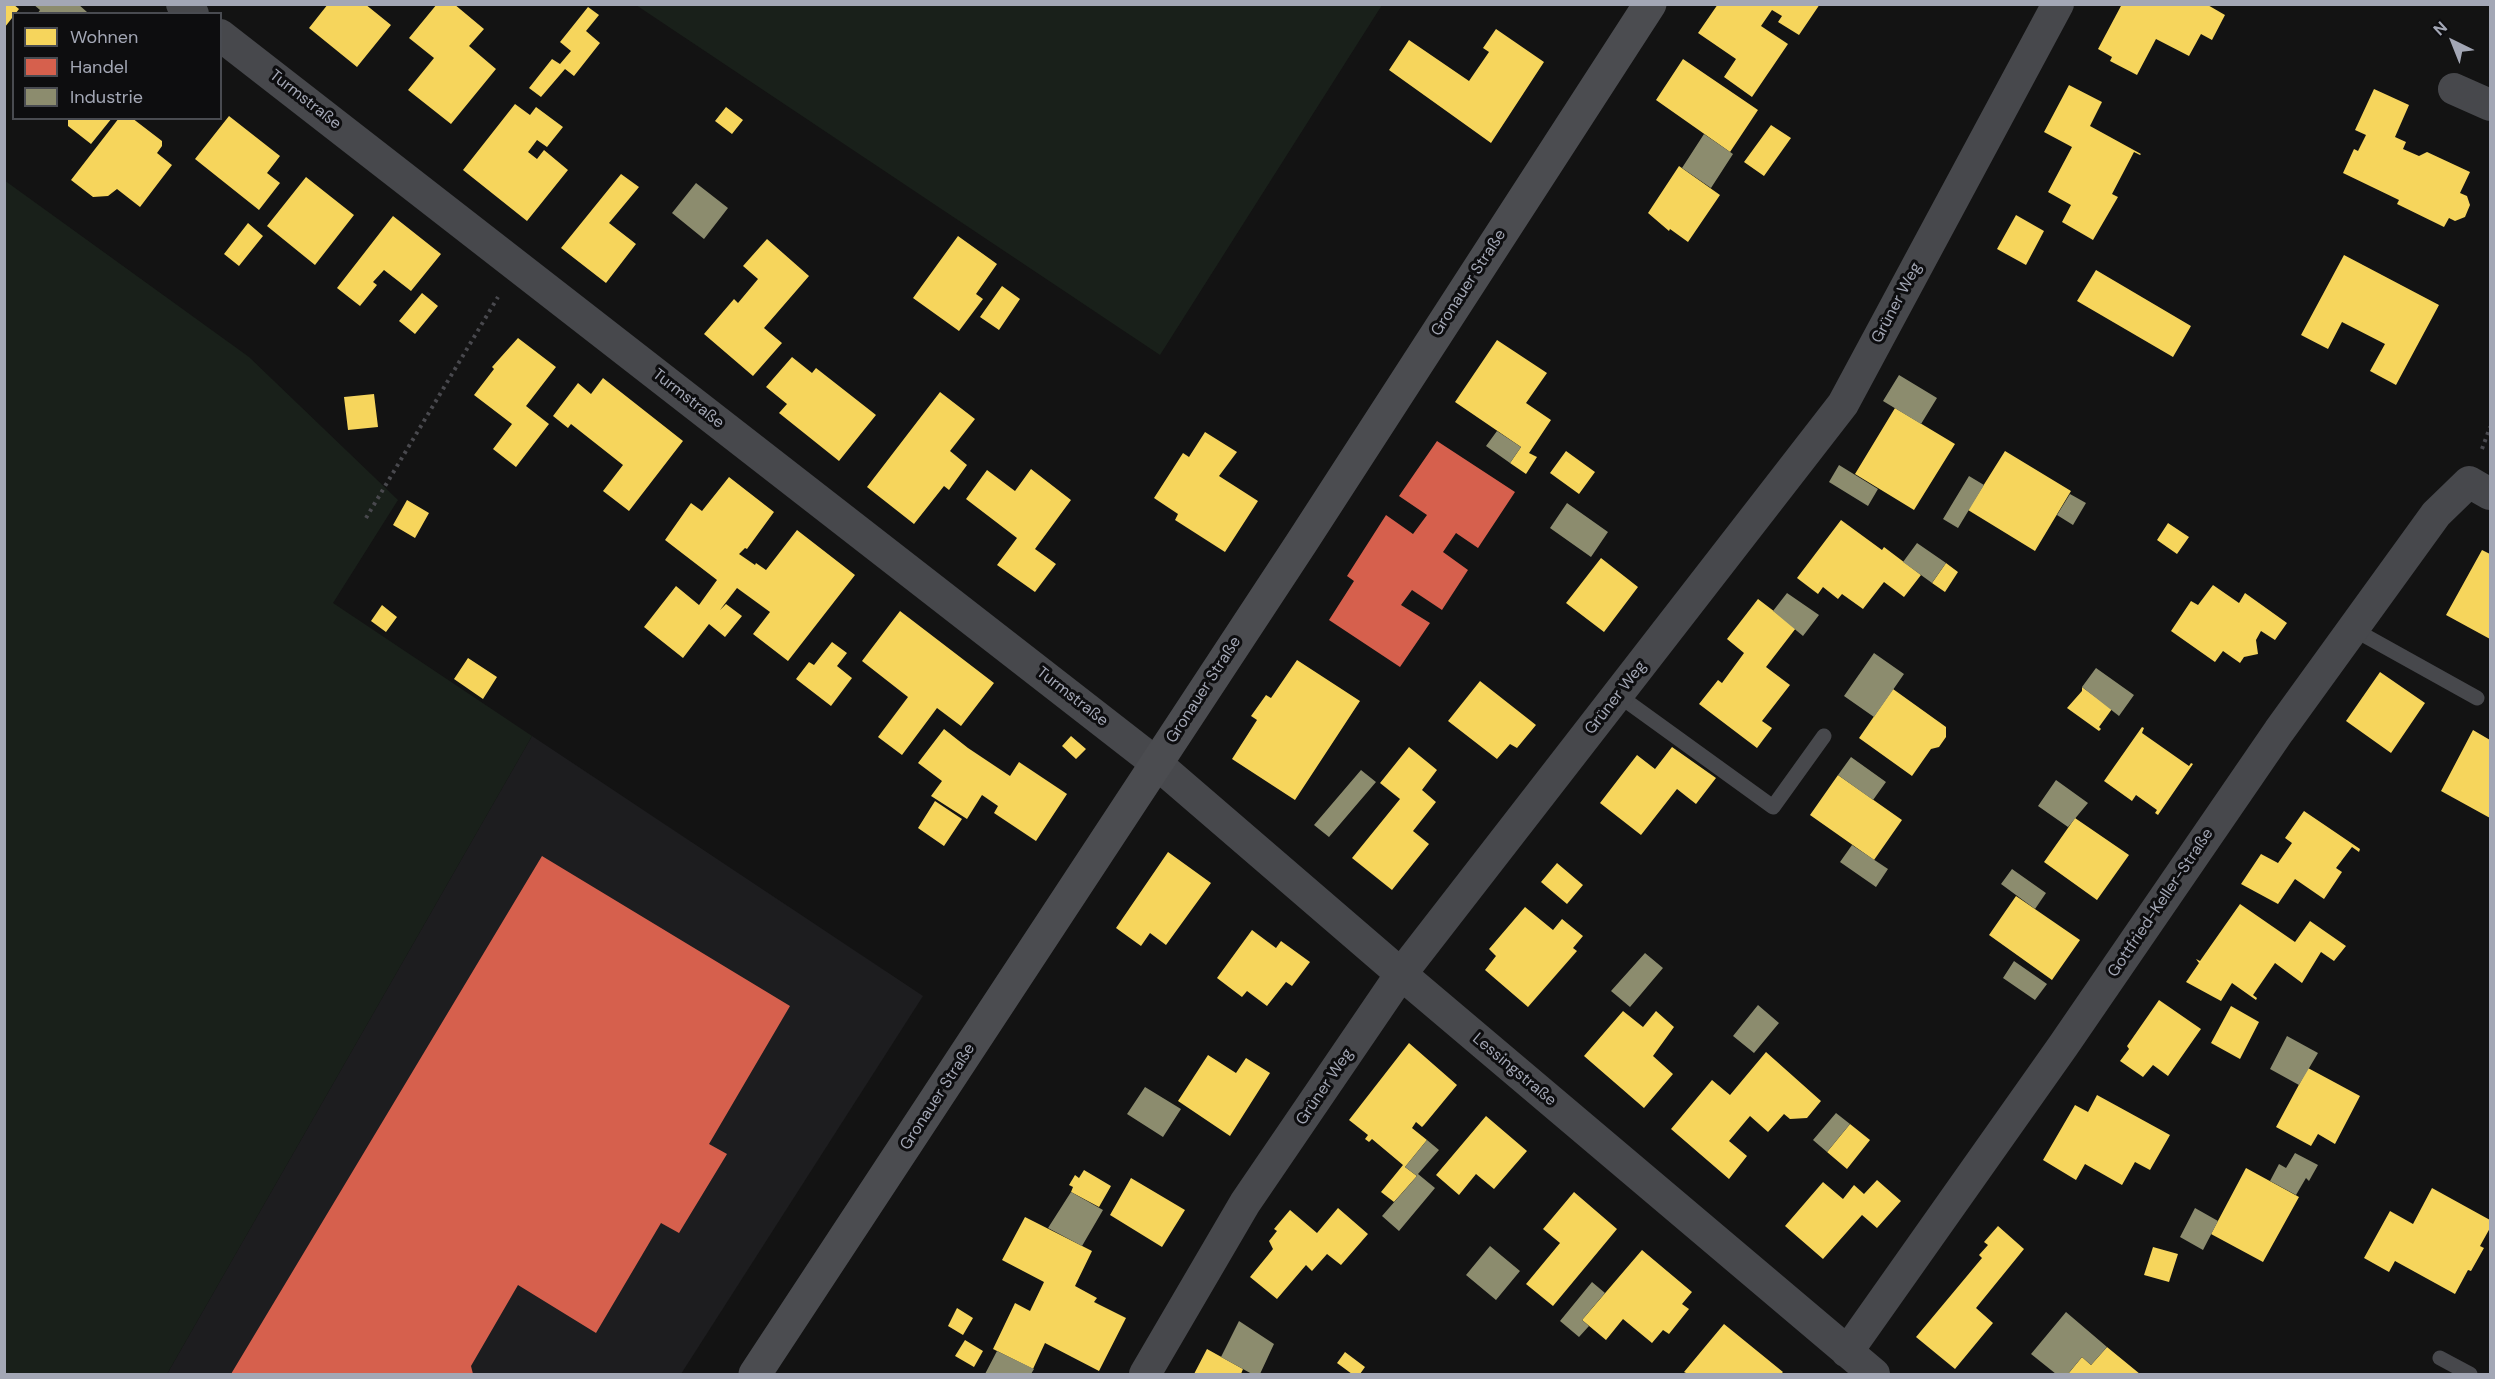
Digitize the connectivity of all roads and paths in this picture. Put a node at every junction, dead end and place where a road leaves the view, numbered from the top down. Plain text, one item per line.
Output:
1 (1650, 4) edge
2 (2058, 4) edge
3 (222, 37) edge
4 (2454, 89) dead end
5 (2490, 105) edge
6 (517, 265) junction
7 (2490, 494) edge
8 (366, 518) dead end
9 (2353, 629) junction
10 (1618, 695) junction
11 (2477, 698) dead end
12 (1824, 736) dead end
13 (1156, 763) junction
14 (1401, 974) junction
15 (1847, 1352) junction
16 (2440, 1358) dead end
17 (755, 1374) edge
18 (1145, 1374) edge
19 (1874, 1374) edge
20 (2470, 1374) edge

1 - 13 main road, Gronauer Straße
2 - 10 street, Grüner Weg
3 - 6 street, Turmstraße
4 - 5 street
6 - 8 path
6 - 13 street, Turmstraße
7 - 9 street, Gottfried-Keller-Straße
9 - 11 lane
9 - 15 street, Gottfried-Keller-Straße
10 - 12 lane
10 - 14 street, Grüner Weg
13 - 14 street, Lessingstraße
13 - 17 main road, Gronauer Straße
14 - 15 street, Lessingstraße
14 - 18 street, Grüner Weg
15 - 19 street, Lessingstraße
16 - 20 lane

